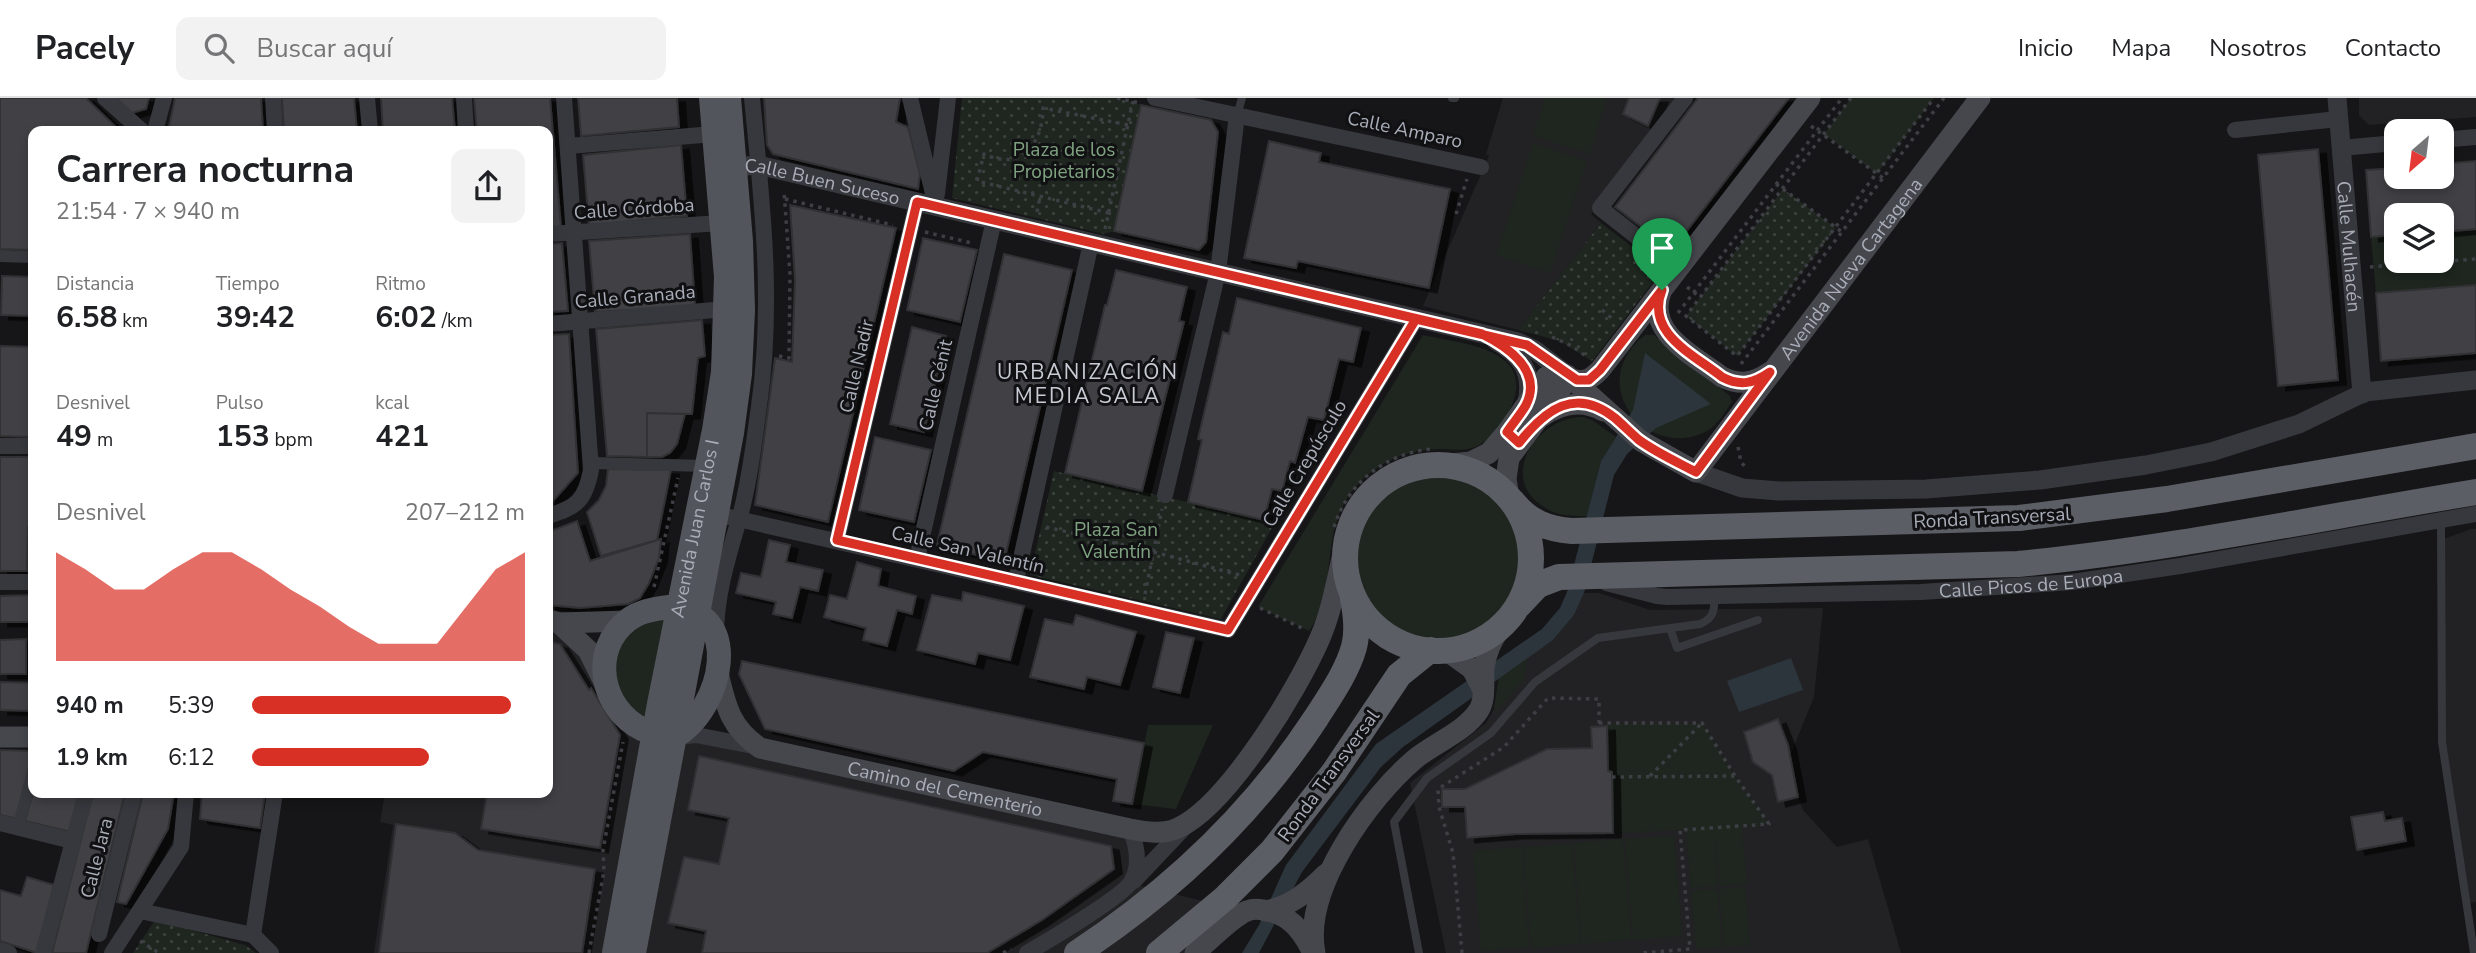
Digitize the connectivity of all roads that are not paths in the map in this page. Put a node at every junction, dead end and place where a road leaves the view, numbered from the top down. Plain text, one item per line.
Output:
1 (105, 98) edge
2 (164, 98) edge
3 (273, 98) edge
4 (367, 98) edge
5 (464, 98) edge
6 (564, 98) edge
7 (711, 98) edge
8 (729, 98) edge
9 (752, 98) edge
10 (910, 98) edge
11 (948, 98) edge
12 (1156, 98) edge
13 (1242, 98) edge
14 (1685, 98) edge
15 (1810, 98) edge
16 (1980, 98) edge
17 (2337, 98) edge
18 (1237, 115) junction
19 (2338, 119) junction
20 (136, 126) edge
21 (156, 126) edge
22 (275, 126) edge
23 (370, 126) edge
24 (466, 126) edge
25 (2235, 130) dead end
26 (714, 134) junction
27 (2476, 137) edge
28 (2454, 139) edge
29 (2384, 144) edge
30 (569, 146) junction
31 (2341, 148) junction
32 (746, 166) junction
33 (1481, 166) dead end
34 (927, 204) junction
35 (994, 220) junction
36 (722, 223) junction
37 (573, 233) junction
38 (553, 234) edge
39 (1098, 238) junction
40 (0, 256) edge
41 (28, 257) edge
42 (1678, 269) junction
43 (1218, 272) junction
44 (1662, 290) junction
45 (726, 309) junction
46 (1416, 319) junction
47 (580, 321) junction
48 (553, 324) edge
49 (1482, 334) junction
50 (1770, 372) junction
51 (1570, 377) junction
52 (2476, 380) edge
53 (2362, 394) junction
54 (1527, 403) junction
55 (1614, 417) junction
56 (1534, 424) junction
57 (0, 446) edge
58 (28, 446) edge
59 (2476, 446) edge
60 (591, 463) junction
61 (1442, 465) junction
62 (707, 466) junction
63 (1696, 472) junction
64 (2476, 492) edge
65 (1165, 495) road end
66 (1511, 499) junction
67 (553, 514) edge
68 (718, 514) junction
69 (2476, 514) edge
70 (2441, 522) junction
71 (837, 540) junction
72 (1346, 541) junction
73 (917, 559) junction
74 (1584, 577) junction
75 (1016, 581) junction
76 (0, 582) edge
77 (28, 582) edge
78 (1352, 594) junction
79 (1715, 596) junction
80 (1519, 605) junction
81 (638, 610) junction
82 (687, 610) junction
83 (1758, 620) dead end
84 (553, 621) edge
85 (1670, 628) junction
86 (1500, 629) junction
87 (1228, 630) joint
88 (716, 638) junction
89 (1439, 651) junction
90 (718, 673) junction
91 (605, 684) junction
92 (1483, 690) junction
93 (664, 735) junction
94 (0, 737) edge
95 (28, 737) edge
96 (760, 748) junction
97 (28, 790) edge
98 (85, 798) edge
99 (133, 798) edge
100 (186, 798) edge
101 (274, 798) edge
102 (1192, 819) junction
103 (0, 823) edge
104 (18, 828) junction
105 (1130, 829) junction
106 (72, 841) junction
107 (1332, 868) junction
108 (1131, 884) junction
109 (140, 911) junction
110 (1266, 911) junction
111 (99, 934) dead end
112 (253, 935) junction
113 (0, 950) edge
114 (9, 953) edge
115 (43, 953) edge
116 (112, 953) edge
117 (271, 953) edge
118 (614, 953) edge
119 (634, 953) edge
120 (1027, 953) edge
121 (1077, 953) edge
122 (1159, 953) edge
123 (1195, 953) edge
124 (1314, 953) edge
125 (1419, 953) edge
126 (2474, 953) edge

1 - 20 street
2 - 21 street
3 - 22 street
4 - 23 street
5 - 24 street
6 - 30 street
7 - 26 main road, Avenida Juan Carlos I
8 - 32 main road, Avenida Juan Carlos I
9 - 32 street, Avenida Juan Carlos I
10 - 34 street
11 - 34 street, Calle Nadir
12 - 18 street, Calle Amparo
13 - 18 lane
14 - 42 street
15 - 42 main road
16 - 50 main road, Avenida Nueva Cartagena
17 - 19 street, Calle Mulhacén
18 - 33 street, Calle Amparo
18 - 43 street
19 - 25 street
19 - 31 street, Calle Mulhacén
26 - 30 street
26 - 36 main road, Avenida Juan Carlos I
27 - 28 street
29 - 31 street
30 - 37 street
31 - 53 street, Calle Mulhacén
32 - 34 street, Calle Buen Suceso
32 - 68 main road, Avenida Juan Carlos I
34 - 35 street, Calle Buen Suceso
34 - 71 street, Calle Nadir
35 - 39 street, Calle Buen Suceso
35 - 73 street, Calle Cénit
36 - 37 street, Calle Córdoba
36 - 45 main road, Avenida Juan Carlos I
37 - 38 street, Calle Córdoba
37 - 47 street
39 - 43 street, Calle Buen Suceso
39 - 75 street
40 - 41 street
42 - 44 main road
43 - 46 street, Calle Buen Suceso
43 - 65 street
44 - 50 main road
44 - 51 main road
45 - 47 street, Calle Granada
45 - 62 main road, Avenida Juan Carlos I
46 - 49 street, Calle Buen Suceso
46 - 87 street, Calle Crepúsculo
47 - 48 street, Calle Granada
47 - 60 street
49 - 51 street, Calle Buen Suceso
49 - 54 street
50 - 63 main road, Avenida Nueva Cartagena
51 - 54 main road
51 - 55 main road
51 - 56 main road
52 - 53 street
53 - 63 street
54 - 61 main road
55 - 56 main road
55 - 63 main road
56 - 66 main road
57 - 58 street
59 - 66 highway, Ronda Transversal
60 - 62 street
60 - 67 street
61 - 66 highway
61 - 72 highway
62 - 68 main road, Avenida Juan Carlos I
64 - 74 highway
66 - 80 highway
68 - 71 street, Calle San Valentín
68 - 81 main road
68 - 82 main road, Avenida Juan Carlos I
68 - 88 street, Avenida Juan Carlos I
69 - 70 street, Calle Picos de Europa
70 - 79 street, Calle Picos de Europa
70 - 126 lane
71 - 73 street, Calle San Valentín
72 - 78 highway
72 - 102 main road
73 - 75 street, Calle San Valentín
74 - 79 street, Calle Picos de Europa
74 - 80 highway
75 - 87 street, Calle San Valentín
76 - 77 street
78 - 89 highway
78 - 121 highway
79 - 85 lane
80 - 86 highway
81 - 82 main road
81 - 84 main road
81 - 91 main road
82 - 88 main road
82 - 93 main road, Avenida Juan Carlos I
83 - 85 lane
84 - 91 main road
85 - 125 lane
86 - 89 highway
86 - 92 main road
88 - 90 main road
89 - 92 main road
89 - 122 highway, Ronda Transversal
90 - 93 main road
90 - 96 main road
91 - 93 main road
92 - 107 main road
93 - 96 street, Camino del Cementerio
93 - 118 main road, Avenida Juan Carlos I
93 - 119 main road, Avenida Juan Carlos I
94 - 95 main road
96 - 105 main road, Camino del Cementerio
97 - 104 street
98 - 106 street
99 - 111 street, Calle Jara
100 - 109 street
101 - 112 street
102 - 105 main road, Camino del Cementerio
102 - 108 street
103 - 104 street
104 - 106 street
105 - 108 street
106 - 115 street
107 - 110 main road
107 - 124 main road
108 - 120 street
109 - 112 street
109 - 116 street
110 - 123 main road
110 - 124 main road
112 - 117 street
113 - 114 street

